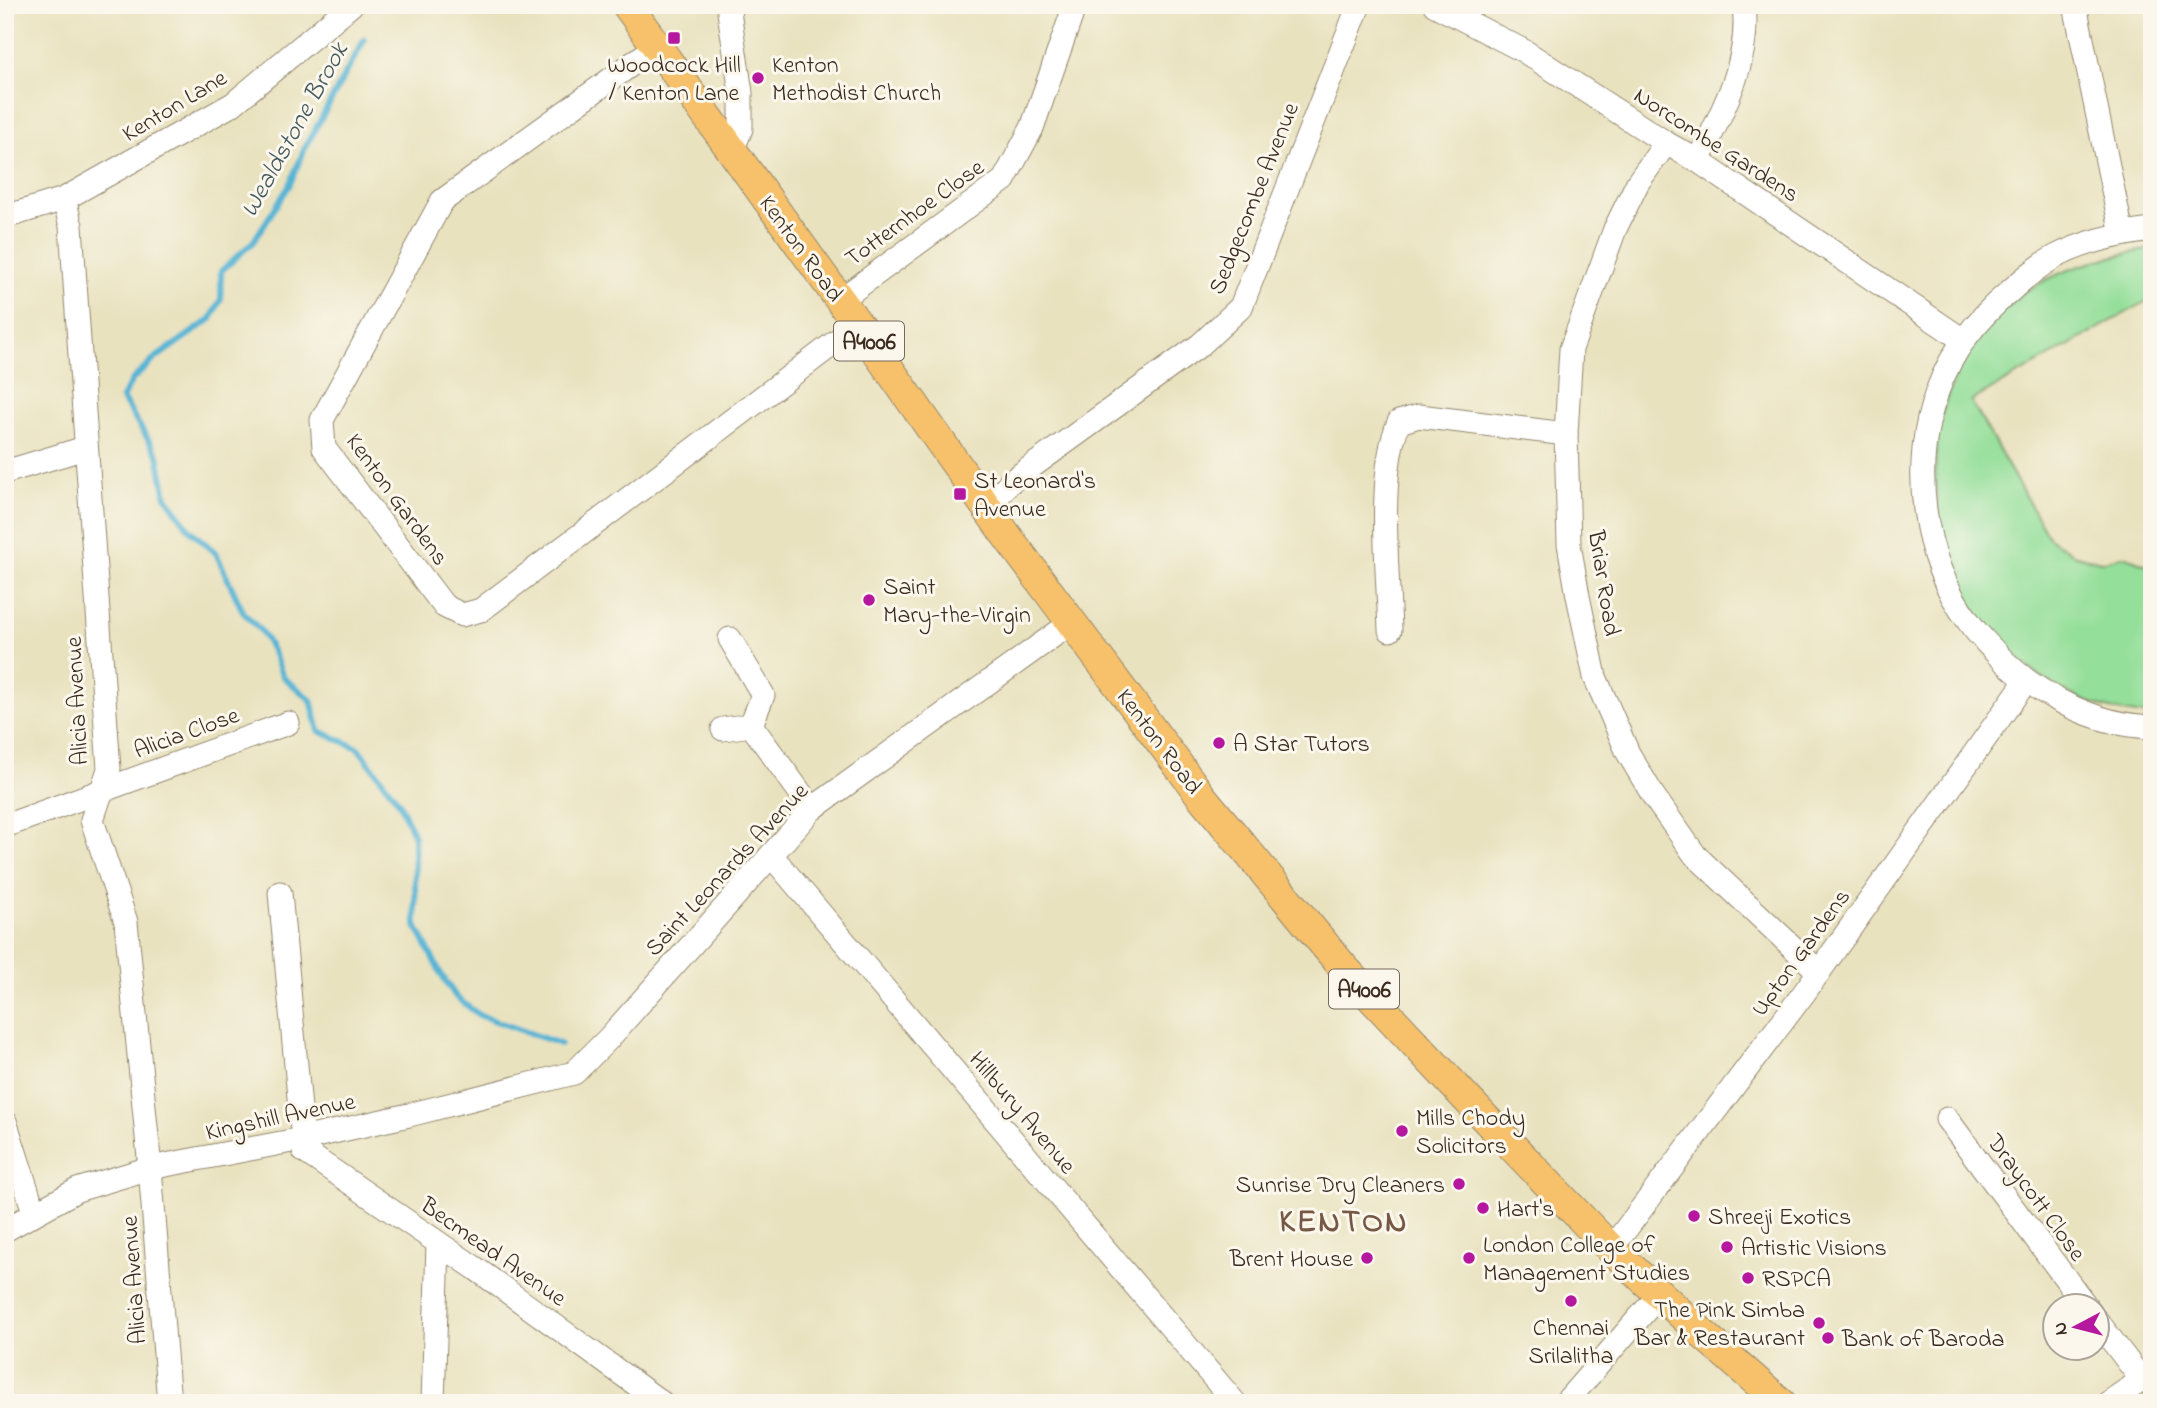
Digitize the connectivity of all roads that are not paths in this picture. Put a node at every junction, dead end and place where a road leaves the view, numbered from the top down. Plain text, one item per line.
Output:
1 (351, 5) edge
2 (627, 5) edge
3 (728, 5) edge
4 (1075, 5) edge
5 (1359, 5) edge
6 (1436, 5) edge
7 (1744, 5) edge
8 (2075, 5) edge
9 (657, 46) junction
10 (1666, 143) junction
11 (732, 151) junction
12 (1698, 161) junction
13 (64, 198) junction
14 (5, 217) edge
15 (2152, 230) edge
16 (2122, 234) junction
17 (839, 300) junction
18 (858, 325) junction
19 (1963, 340) junction
20 (1566, 434) junction
21 (85, 448) junction
22 (5, 472) edge
23 (988, 508) junction
24 (1071, 623) junction
25 (1390, 631) dead end
26 (730, 639) dead end
27 (2026, 681) junction
28 (288, 723) dead end
29 (751, 725) junction
30 (2152, 727) edge
31 (723, 729) dead end
32 (101, 790) junction
33 (812, 809) junction
34 (5, 826) edge
35 (771, 855) junction
36 (280, 893) dead end
37 (1819, 972) junction
38 (574, 1073) joint
39 (1947, 1119) dead end
40 (5, 1121) edge
41 (302, 1139) junction
42 (150, 1168) junction
43 (34, 1212) junction
44 (5, 1230) edge
45 (438, 1244) junction
46 (1611, 1249) junction
47 (2075, 1292) edge
48 (1659, 1295) junction
49 (2112, 1338) edge
50 (2147, 1377) edge
51 (169, 1403) edge
52 (433, 1403) edge
53 (663, 1403) edge
54 (1236, 1403) edge
55 (1565, 1403) edge
56 (1781, 1403) edge
57 (2108, 1403) edge

1 - 13 street, Kenton Lane
2 - 9 main road, Kenton Road / A4006
3 - 11 street
4 - 17 street, Totternhoe Close
5 - 23 street, Sedgecombe Avenue
6 - 10 street, Norcombe Gardens
7 - 12 street
8 - 16 street
9 - 11 main road, Kenton Road / A4006
9 - 18 street, Kenton Gardens
10 - 12 street, Norcombe Gardens
10 - 20 street, Briar Road
11 - 17 main road, Kenton Road / A4006
12 - 19 street, Norcombe Gardens
13 - 14 street, Kenton Lane
13 - 21 street, Alicia Avenue
15 - 16 street
16 - 19 street
17 - 18 main road, Kenton Road / A4006
18 - 23 main road, Kenton Road / A4006
19 - 27 street
20 - 25 street
20 - 37 street, Briar Road
21 - 22 street
21 - 32 street, Alicia Avenue
23 - 24 main road, Kenton Road / A4006
24 - 33 street, Saint Leonards Avenue
24 - 46 main road, Kenton Road / A4006
26 - 29 street
27 - 30 street
27 - 37 street, Upton Gardens
28 - 32 street, Alicia Close
29 - 31 street
29 - 33 street
32 - 34 street, Alicia Close
32 - 42 street, Alicia Avenue
33 - 35 street, Saint Leonards Avenue
35 - 38 street, Saint Leonards Avenue
35 - 54 street, Hillbury Avenue
36 - 41 street
37 - 46 street, Upton Gardens
38 - 41 street, Kingshill Avenue
39 - 47 street, Draycott Close
40 - 43 street
41 - 42 street, Kingshill Avenue
41 - 45 street, Becmead Avenue
42 - 43 street, Kingshill Avenue
42 - 51 street, Alicia Avenue
43 - 44 street, Kingshill Avenue
45 - 52 street
45 - 53 street, Becmead Avenue
46 - 48 main road, Kenton Road / A4006
48 - 55 street
48 - 56 main road, Kenton Road / A4006
49 - 50 street
50 - 57 street

